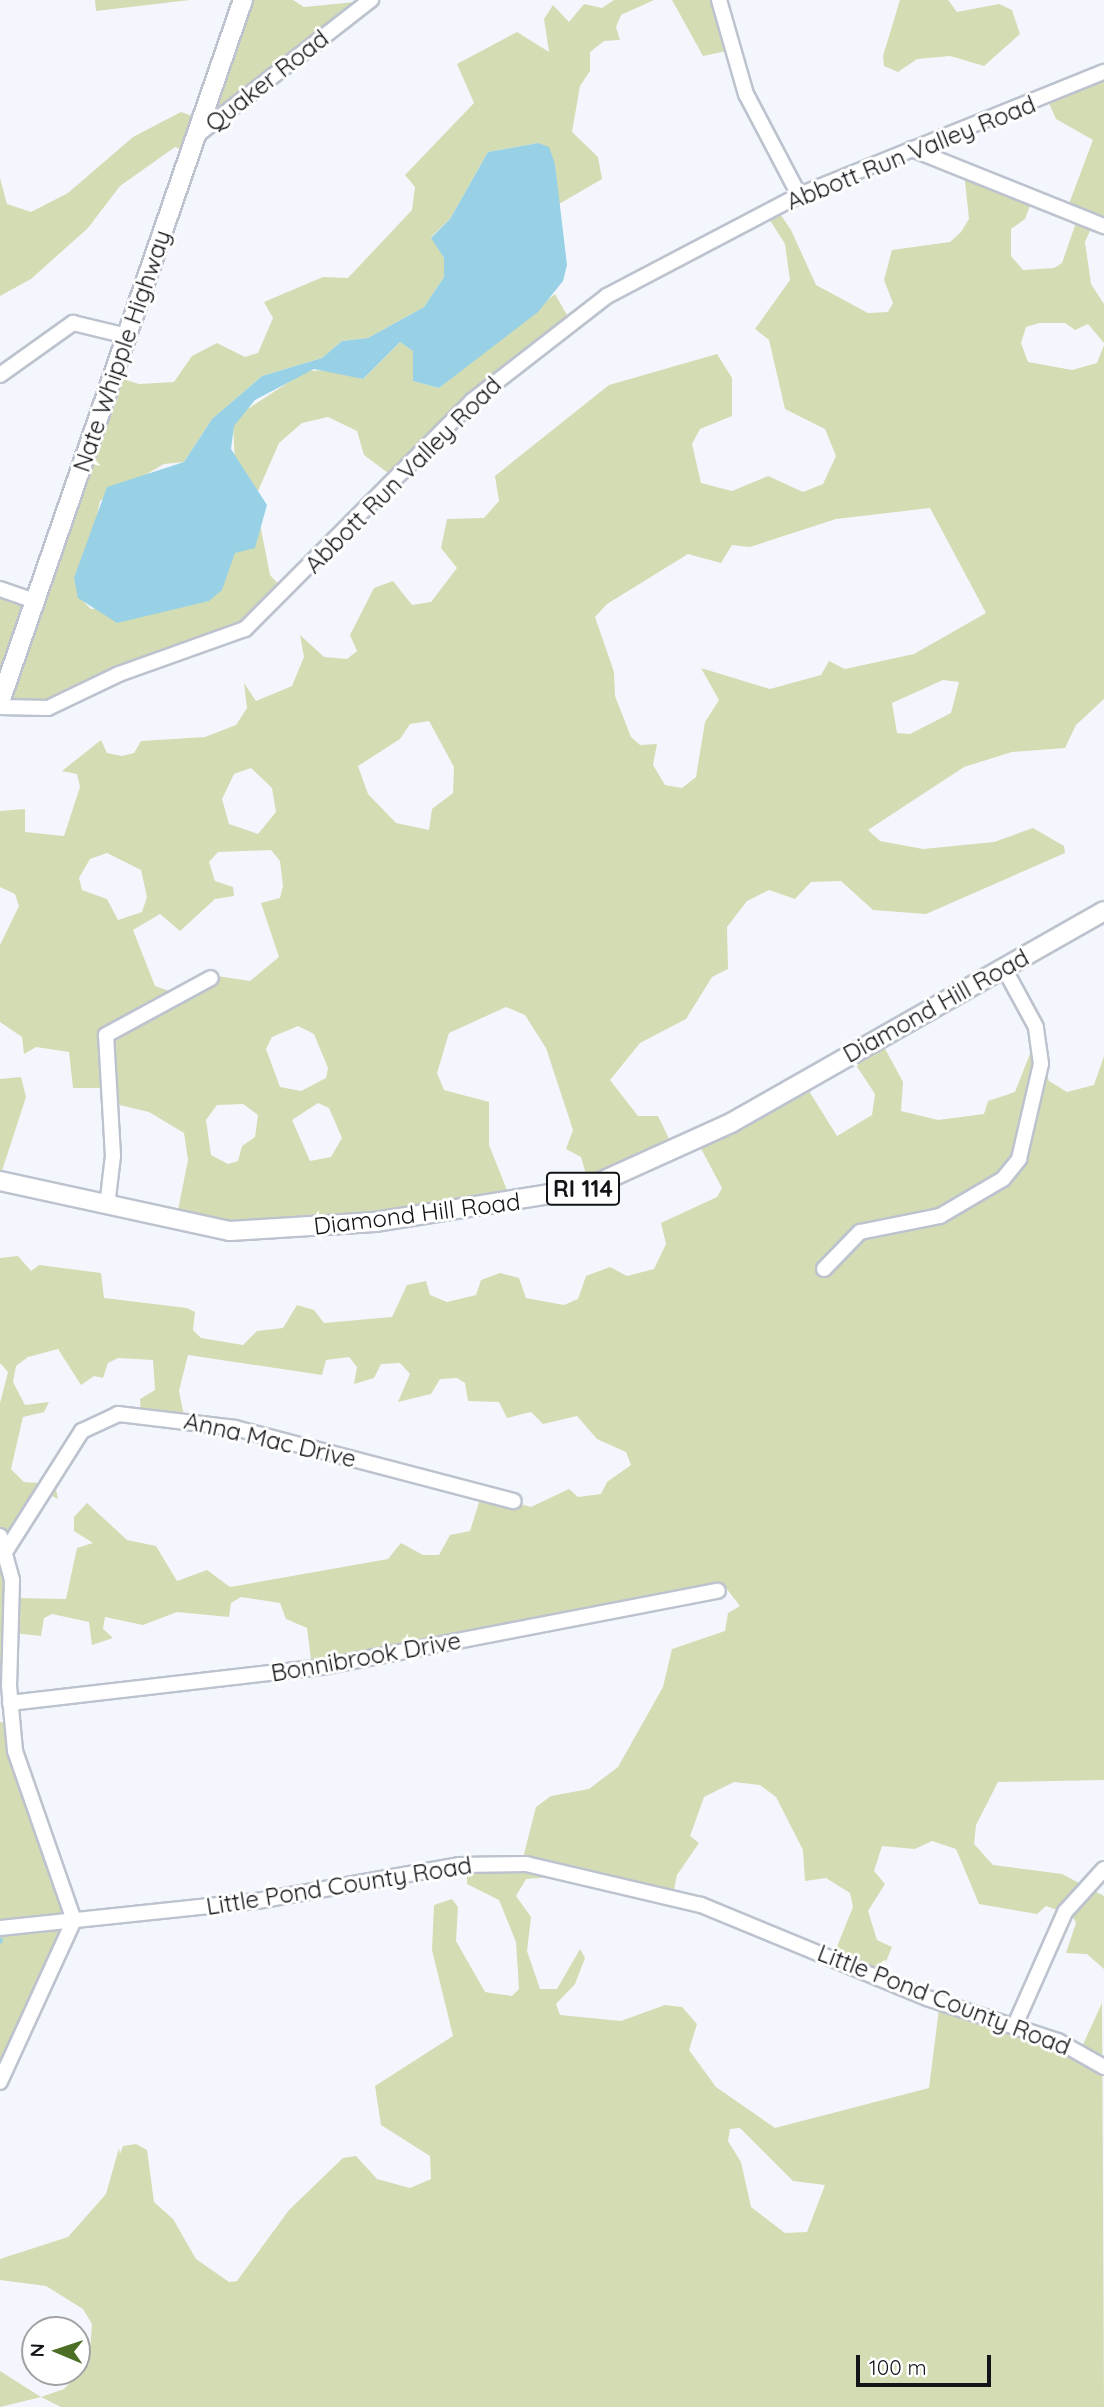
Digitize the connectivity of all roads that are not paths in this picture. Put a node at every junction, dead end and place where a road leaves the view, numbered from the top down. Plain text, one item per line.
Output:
1 (243, 0) edge
2 (371, 0) edge
3 (719, 0) edge
4 (1104, 72) edge
5 (196, 136) junction
6 (912, 149) junction
7 (799, 195) junction
8 (1104, 226) edge
9 (127, 336) junction
10 (0, 375) edge
11 (0, 589) edge
12 (35, 601) junction
13 (0, 705) edge
14 (1104, 911) edge
15 (1004, 968) junction
16 (211, 978) dead end
17 (0, 1181) edge
18 (107, 1206) junction
19 (824, 1269) dead end
20 (514, 1501) dead end
21 (3, 1543) edge
22 (718, 1591) dead end
23 (10, 1703) junction
24 (1104, 1869) edge
25 (74, 1920) junction
26 (0, 1928) edge
27 (1015, 2025) junction
28 (1104, 2067) edge
29 (0, 2082) edge

1 - 5 main road, Nate Whipple Highway
2 - 5 street, Quaker Road
3 - 7 street
4 - 6 street, Abbott Run Valley Road
5 - 9 main road, Nate Whipple Highway
6 - 7 street, Abbott Run Valley Road
6 - 8 street
7 - 13 street, Abbott Run Valley Road
9 - 10 street
9 - 12 main road, Nate Whipple Highway
11 - 12 street
12 - 13 main road, Nate Whipple Highway
14 - 15 main road, Diamond Hill Road / RI 114
15 - 18 main road, Diamond Hill Road / RI 114
15 - 19 street
16 - 18 street
17 - 18 main road, Diamond Hill Road / RI 114
20 - 21 street, Anna Mac Drive
21 - 23 street
22 - 23 street, Bonnibrook Drive
23 - 25 street
24 - 27 street
25 - 26 street, Little Pond County Road
25 - 27 street, Little Pond County Road
25 - 29 street
27 - 28 street, Little Pond County Road

